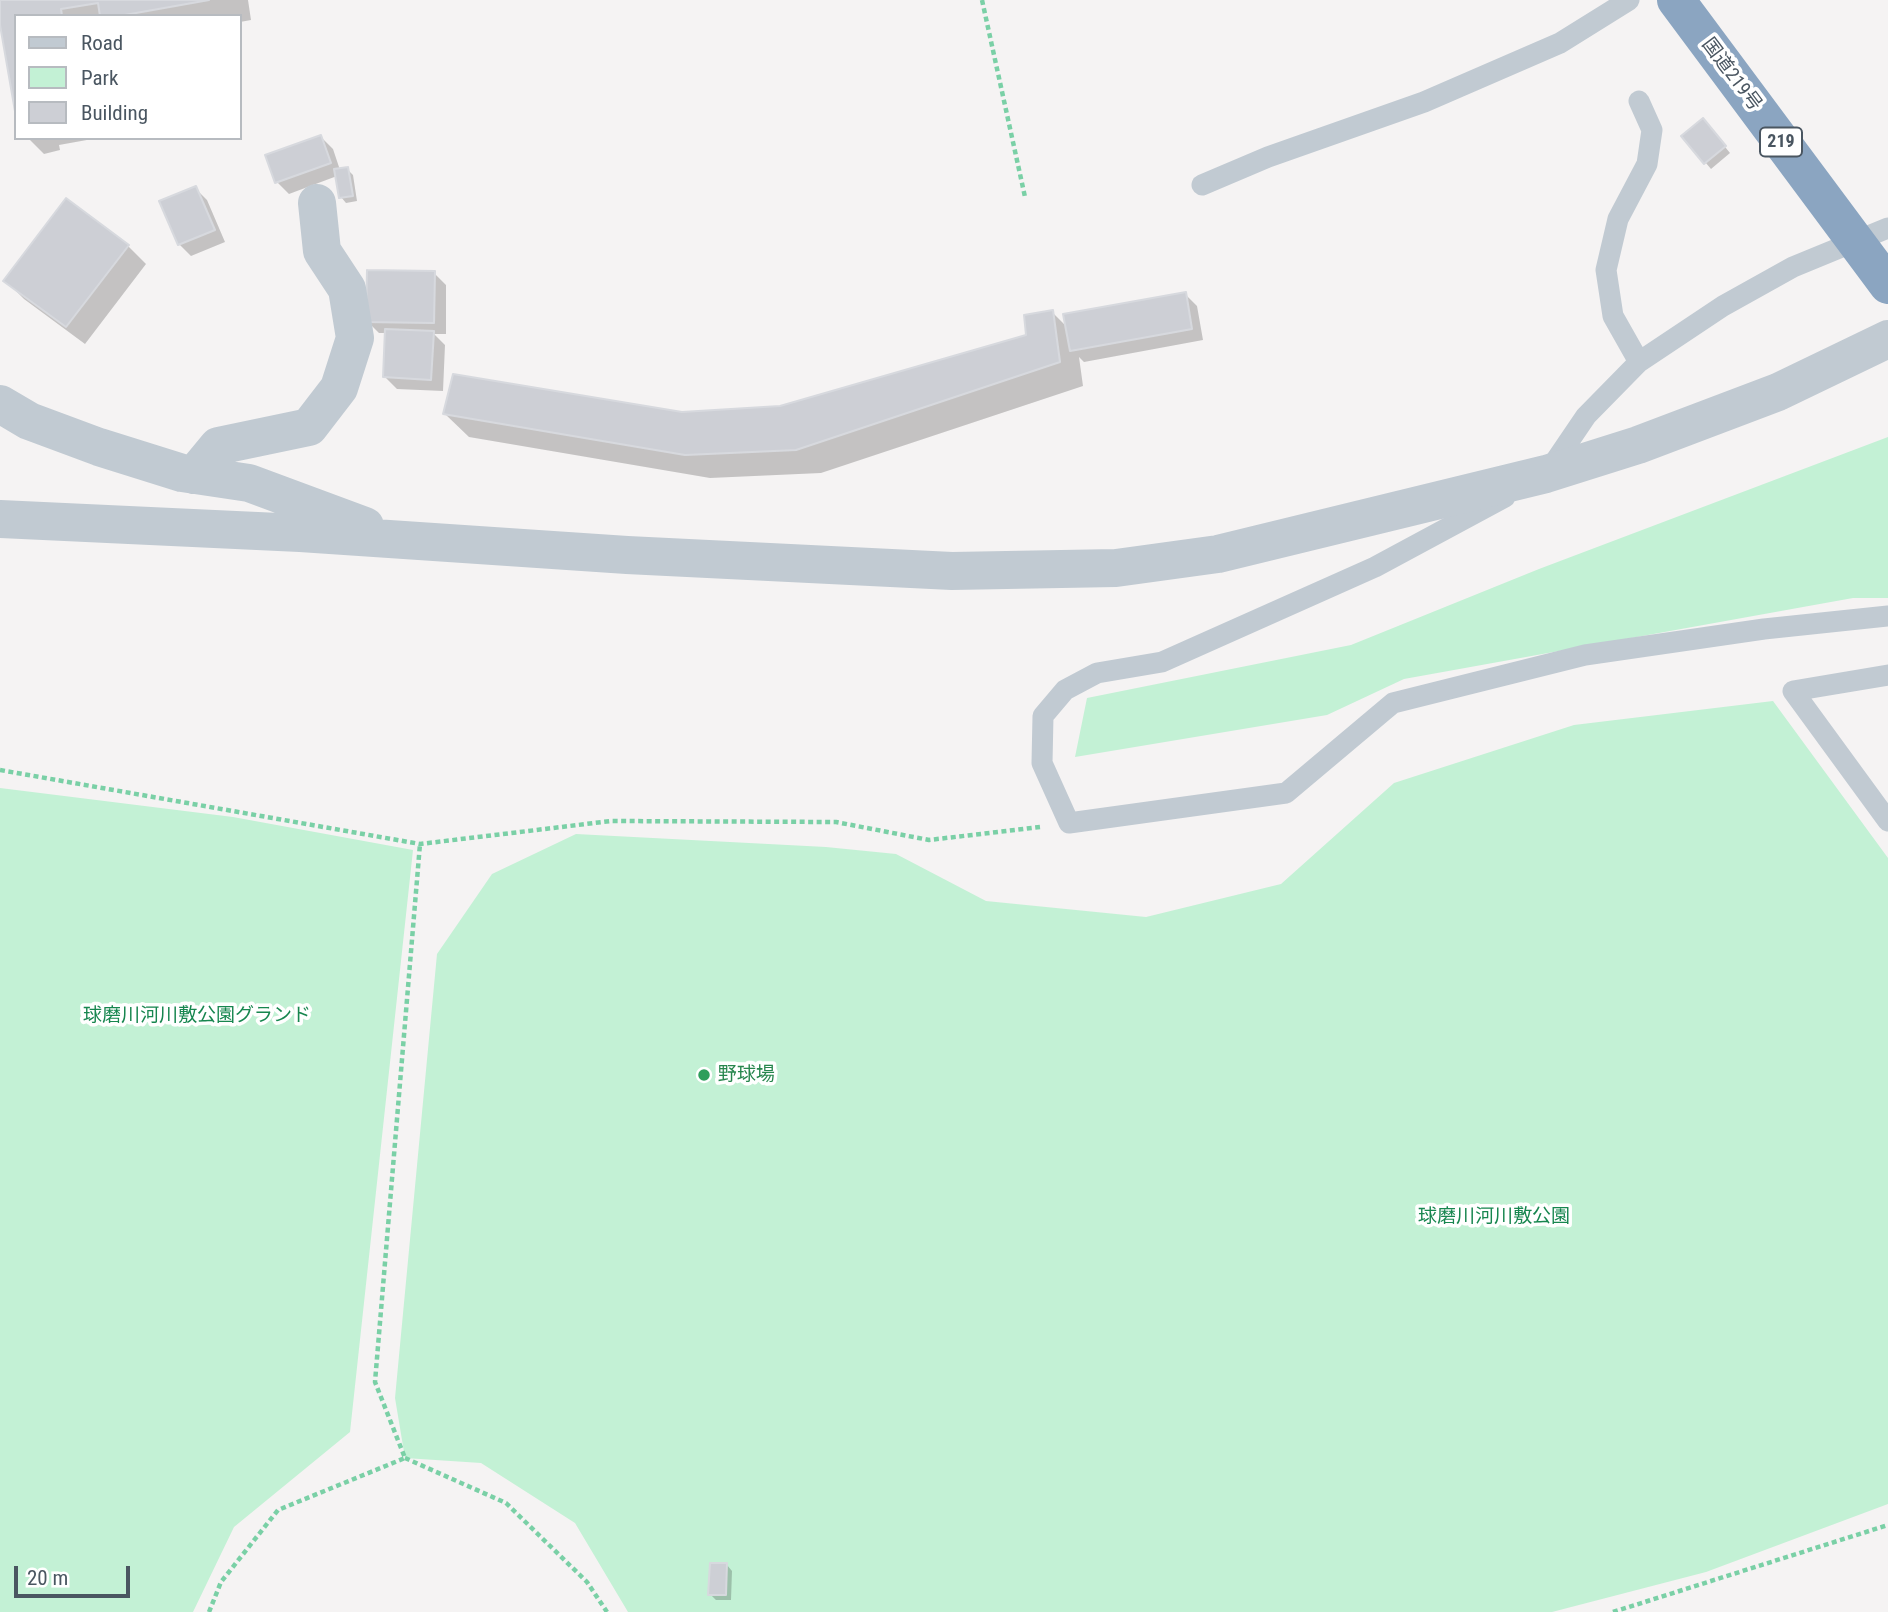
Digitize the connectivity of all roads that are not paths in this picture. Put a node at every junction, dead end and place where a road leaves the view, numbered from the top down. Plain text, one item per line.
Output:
1 (1629, 0) edge
2 (1682, 9) edge
3 (1639, 101) dead end
4 (1202, 185) dead end
5 (317, 203) dead end
6 (1888, 228) edge
7 (1882, 276) edge
8 (1888, 339) edge
9 (1639, 362) junction
10 (0, 404) edge
11 (1546, 474) junction
12 (194, 475) junction
13 (0, 519) edge
14 (400, 540) junction
15 (1888, 616) edge
16 (1888, 675) edge
17 (1888, 821) edge

1 - 4 lane
2 - 7 highway, 国道219号 / 219
3 - 9 lane
5 - 12 street
6 - 9 lane
8 - 11 street
9 - 11 lane
10 - 12 street
11 - 14 street
11 - 15 lane
12 - 14 street
13 - 14 street
16 - 17 lane

